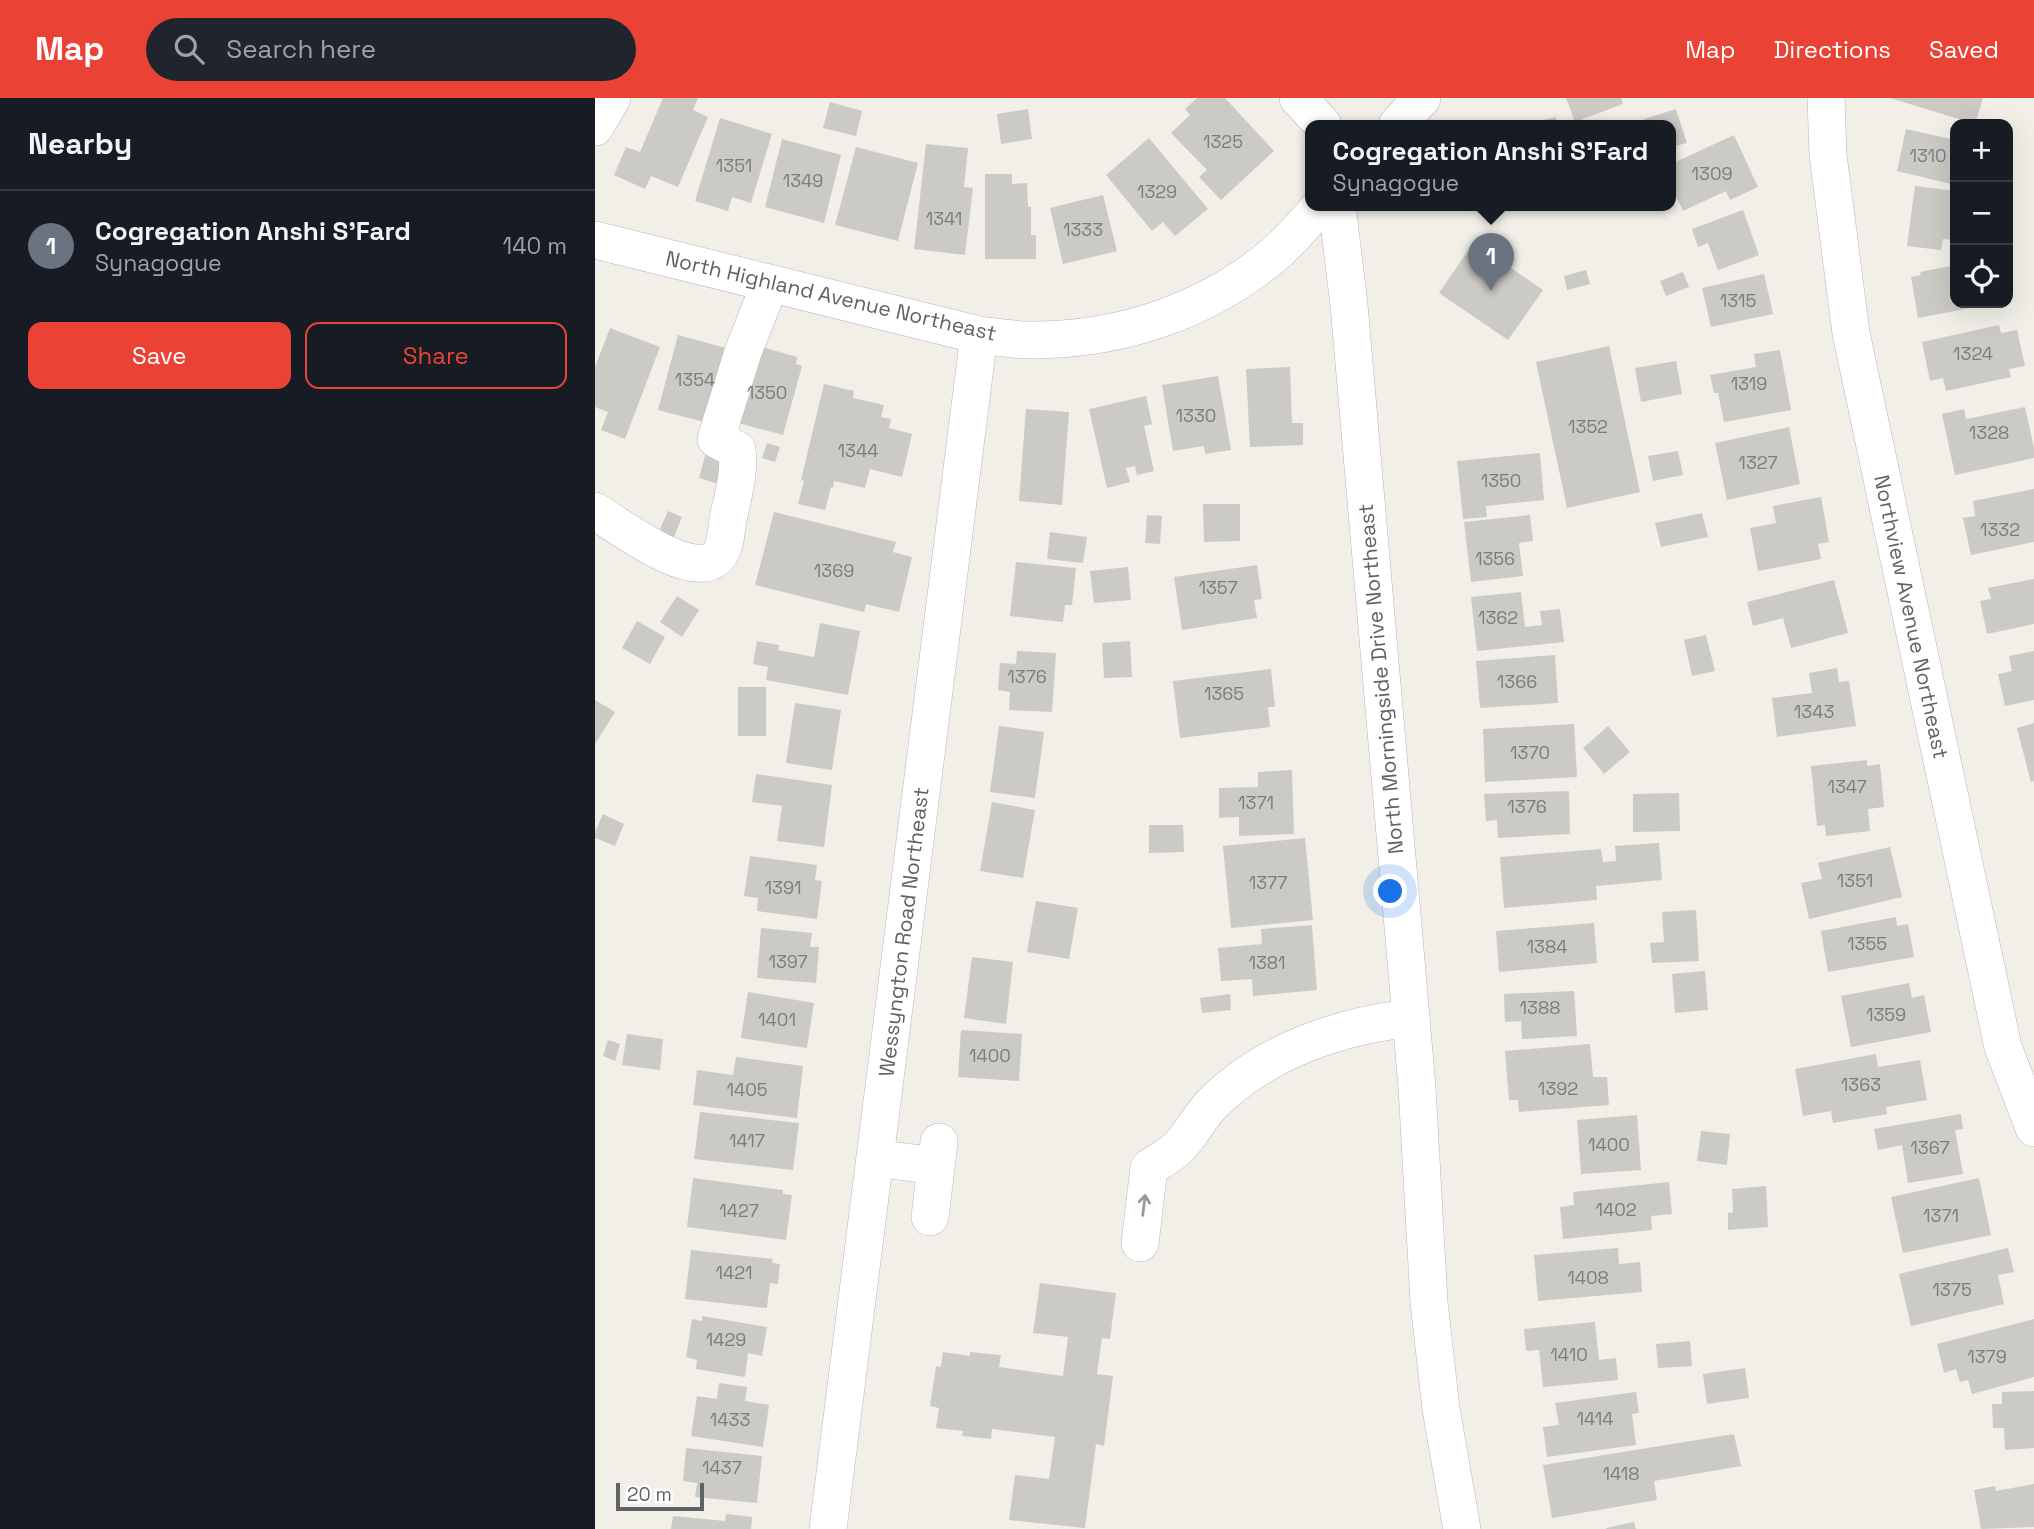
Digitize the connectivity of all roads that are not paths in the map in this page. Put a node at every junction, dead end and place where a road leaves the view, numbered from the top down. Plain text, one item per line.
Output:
1 (612, 98) edge
2 (1298, 98) edge
3 (1422, 98) edge
4 (1826, 98) edge
5 (1318, 120) edge
6 (1402, 120) edge
7 (595, 127) edge
8 (1316, 211) edge
9 (1338, 211) edge
10 (595, 240) edge
11 (770, 284) junction
12 (979, 335) junction
13 (595, 511) edge
14 (1411, 1018) junction
15 (2034, 1128) edge
16 (875, 1158) junction
17 (930, 1217) dead end
18 (1140, 1242) dead end
19 (828, 1529) edge
20 (1462, 1529) edge

1 - 7 street
2 - 5 street
3 - 6 street
4 - 15 street, Northview Avenue Northeast
8 - 12 street, North Highland Avenue Northeast
9 - 14 street, North Morningside Drive Northeast
10 - 11 street, North Highland Avenue Northeast
11 - 12 street, North Highland Avenue Northeast
11 - 13 street
12 - 16 street, Wessyngton Road Northeast
18 -> 14 street
14 - 20 street, North Morningside Drive Northeast
16 - 17 street
16 - 19 street, Wessyngton Road Northeast

